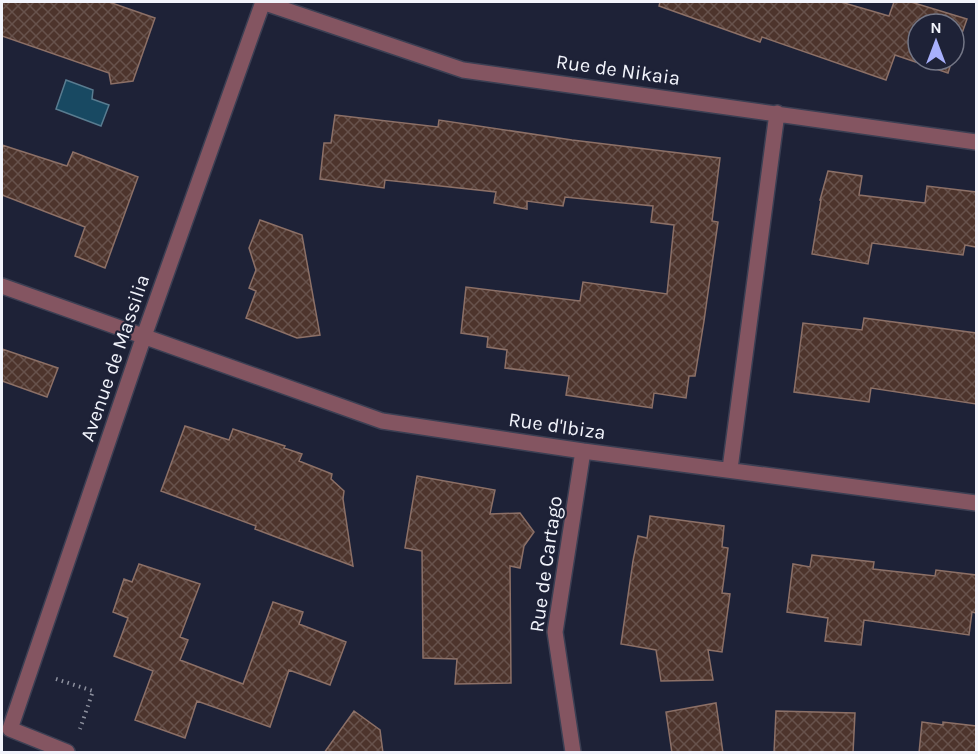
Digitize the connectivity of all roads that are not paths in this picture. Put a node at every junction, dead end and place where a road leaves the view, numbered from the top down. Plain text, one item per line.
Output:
1 (262, 2) edge
2 (777, 114) junction
3 (976, 142) edge
4 (2, 286) edge
5 (144, 336) junction
6 (583, 451) junction
7 (730, 470) junction
8 (976, 503) edge
9 (6, 730) edge
10 (67, 753) edge
11 (573, 753) edge

1 - 2 street, Rue de Nikaia
1 - 5 street, Avenue de Massilia
2 - 3 street, Rue de Nikaia
2 - 7 street
4 - 5 street, Rue d'Ibiza
5 - 6 street, Rue d'Ibiza
5 - 9 street, Avenue de Massilia
6 - 7 street, Rue d'Ibiza
6 - 11 street, Rue de Cartago
7 - 8 street, Rue d'Ibiza
9 - 10 street

